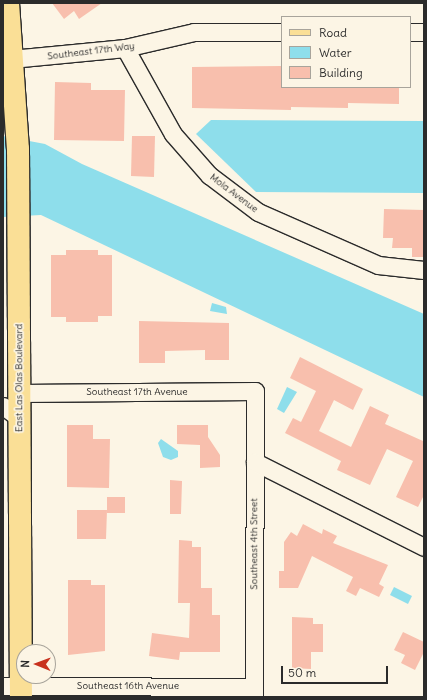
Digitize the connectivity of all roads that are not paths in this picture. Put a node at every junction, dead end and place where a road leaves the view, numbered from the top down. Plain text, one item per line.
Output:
1 (8, 3) edge
2 (281, 32) edge
3 (411, 32) edge
4 (424, 32) edge
5 (125, 48) junction
6 (7, 55) edge
7 (424, 270) edge
8 (255, 391) joint
9 (14, 406) edge
10 (255, 462) junction
11 (424, 547) edge
12 (15, 690) edge
13 (254, 692) edge

1 - 6 main road, East Las Olas Boulevard
2 - 5 street, Southeast 17th Way
3 - 4 street
5 - 6 street, Southeast 17th Way
5 - 7 street, Mola Avenue
6 - 9 main road, East Las Olas Boulevard
8 - 9 street, Southeast 17th Avenue
8 - 10 street, Southeast 4th Street
9 - 12 main road, East Las Olas Boulevard
10 - 11 street
10 - 13 street, Southeast 4th Street
12 - 13 street, Southeast 16th Avenue

